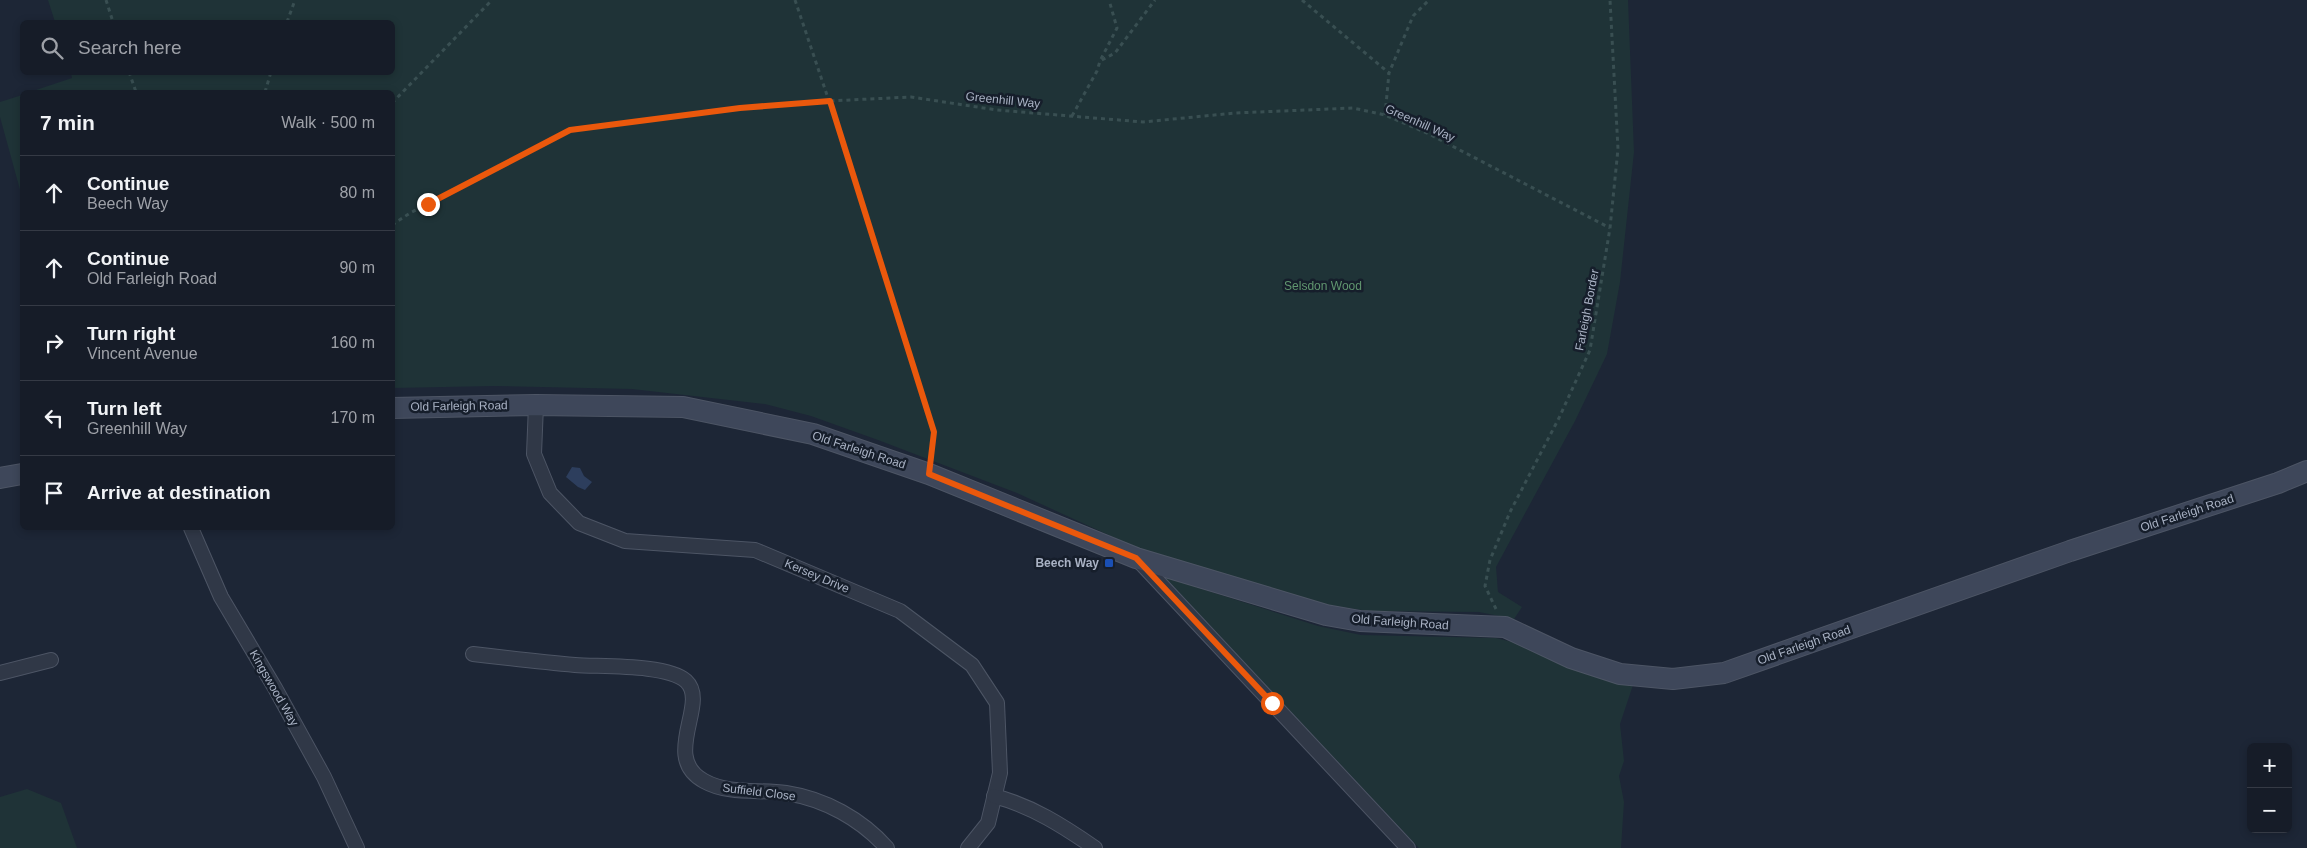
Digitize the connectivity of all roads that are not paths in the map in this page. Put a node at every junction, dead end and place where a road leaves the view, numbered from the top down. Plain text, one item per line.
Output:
1 (536, 405) junction
2 (395, 408) edge
3 (2307, 471) edge
4 (20, 474) edge
5 (0, 478) edge
6 (192, 530) edge
7 (1136, 558) junction
8 (473, 654) dead end
9 (51, 660) dead end
10 (0, 673) edge
11 (994, 796) junction
12 (357, 848) edge
13 (887, 848) edge
14 (968, 848) edge
15 (1095, 848) edge
16 (1408, 848) edge

1 - 2 street, Old Farleigh Road
1 - 7 street, Old Farleigh Road
1 - 11 street, Kersey Drive
3 - 7 street, Old Farleigh Road
4 - 5 street
6 - 12 street, Kingswood Way
7 - 16 street
8 - 13 street, Suffield Close
9 - 10 street
11 - 14 street, Kersey Drive
11 - 15 street

